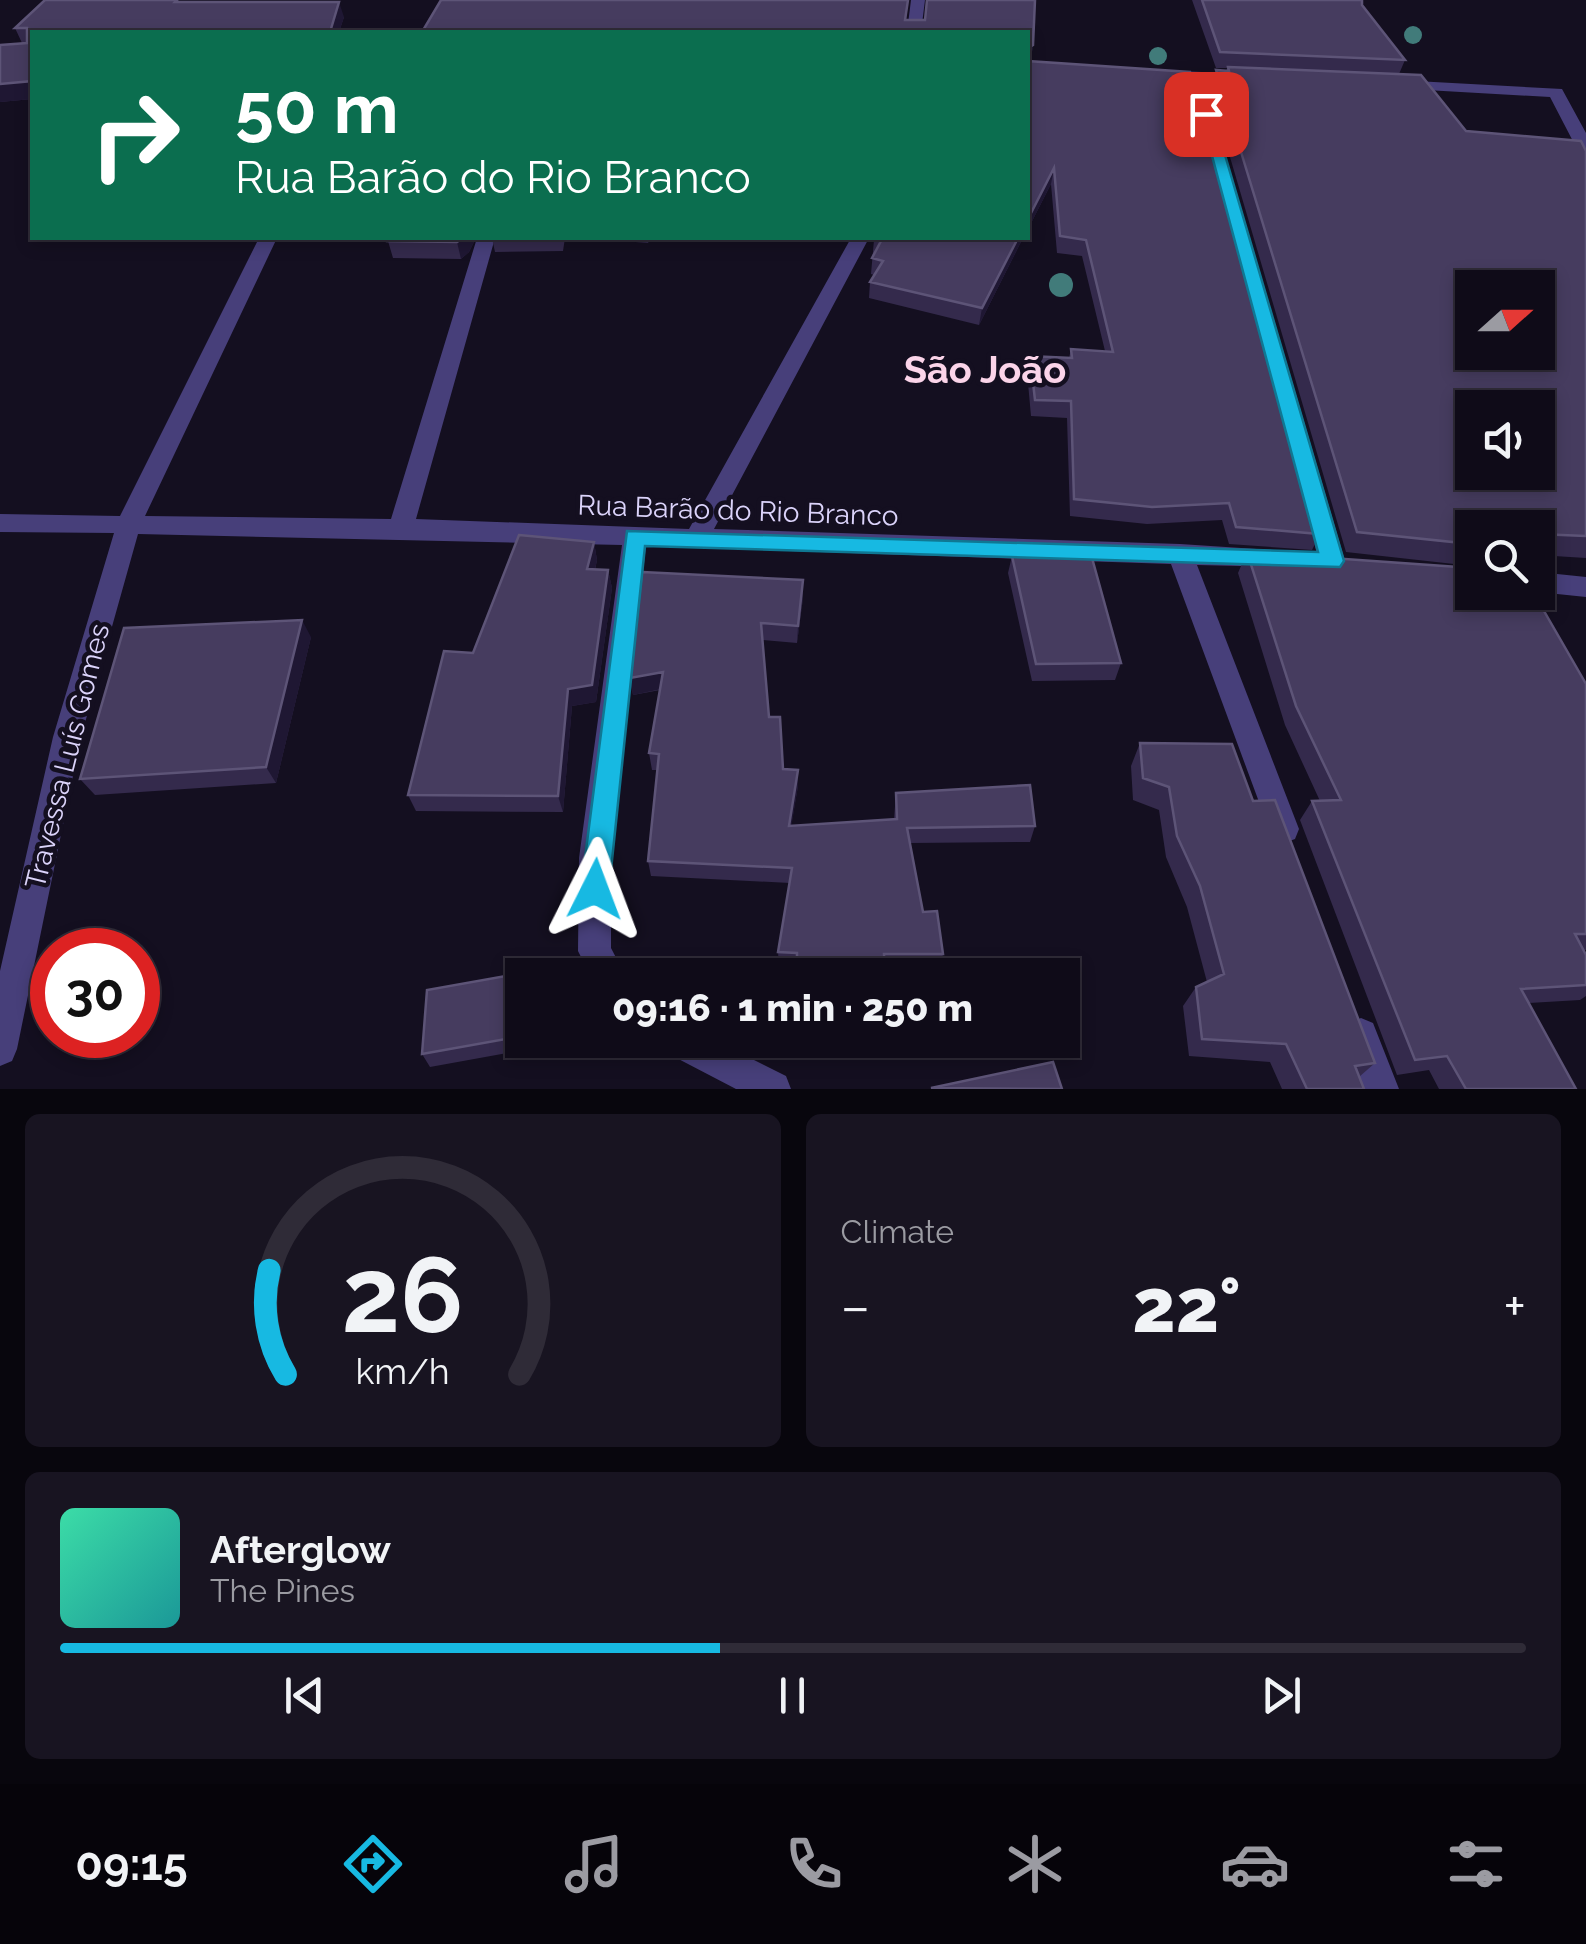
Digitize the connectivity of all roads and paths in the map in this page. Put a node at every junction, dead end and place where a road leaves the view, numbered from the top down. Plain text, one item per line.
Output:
1 (918, 0) edge
2 (914, 30) edge
3 (1139, 74) edge
4 (1195, 77) junction
5 (1271, 80) edge
6 (1385, 85) edge
7 (1586, 150) edge
8 (267, 240) edge
9 (485, 240) edge
10 (859, 240) edge
11 (0, 523) edge
12 (129, 523) junction
13 (401, 528) junction
14 (634, 537) junction
15 (695, 541) junction
16 (1180, 553) junction
17 (1555, 584) edge
18 (1586, 587) edge
19 (1291, 849) edge
20 (599, 958) edge
21 (9, 960) edge
22 (1354, 1015) edge
23 (0, 1049) edge
24 (713, 1058) edge
25 (773, 1089) edge
26 (1381, 1089) edge

1 - 2 street
3 - 4 street
4 - 5 street
4 - 16 street, Rua Barão do Rio Branco
6 - 7 street
8 - 12 street, Travessa Luís Gomes
9 - 13 street
10 - 15 street
11 - 12 street, Rua Barão do Rio Branco
12 - 13 street, Rua Barão do Rio Branco
12 - 21 street, Travessa Luís Gomes
13 - 14 street, Rua Barão do Rio Branco
14 - 15 street, Rua Barão do Rio Branco
14 - 20 street
15 - 16 street, Rua Barão do Rio Branco
16 - 19 street
17 - 18 street
21 - 23 street, Travessa Luís Gomes
22 - 26 street
24 - 25 street

